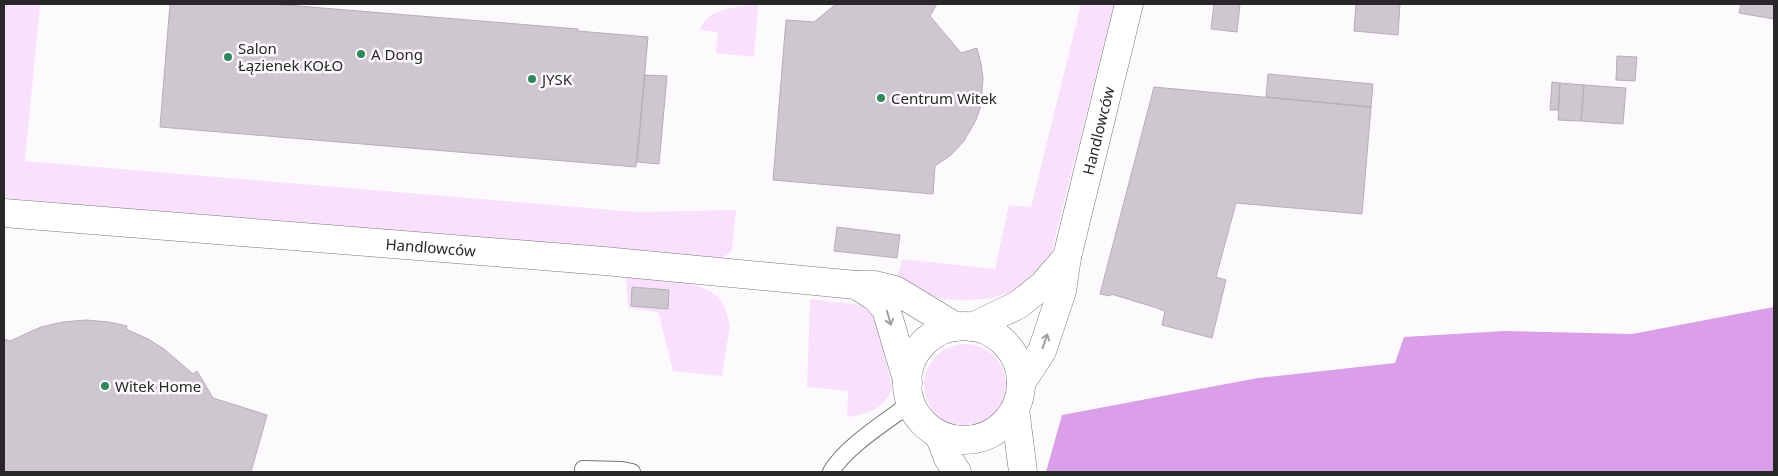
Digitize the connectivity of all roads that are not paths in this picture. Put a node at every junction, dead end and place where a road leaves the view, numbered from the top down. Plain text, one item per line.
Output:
1 (1129, 4) edge
2 (4, 213) edge
3 (1067, 257) junction
4 (856, 285) junction
5 (964, 327) junction
6 (1022, 383) junction
7 (909, 393) junction
8 (1015, 409) junction
9 (940, 435) junction
10 (583, 469) dead end
11 (632, 472) edge
12 (831, 472) edge
13 (957, 472) edge
14 (1023, 472) edge

1 - 3 street, Handlowców
2 - 4 street, Handlowców
3 - 5 street, Handlowców
6 -> 3 street, Handlowców
4 - 5 street, Handlowców
4 -> 7 street, Handlowców
5 - 6 street
5 - 7 street
6 - 8 street
7 - 9 street
7 - 12 lane
8 - 9 street
8 - 14 street
9 - 13 street
10 - 11 lane

